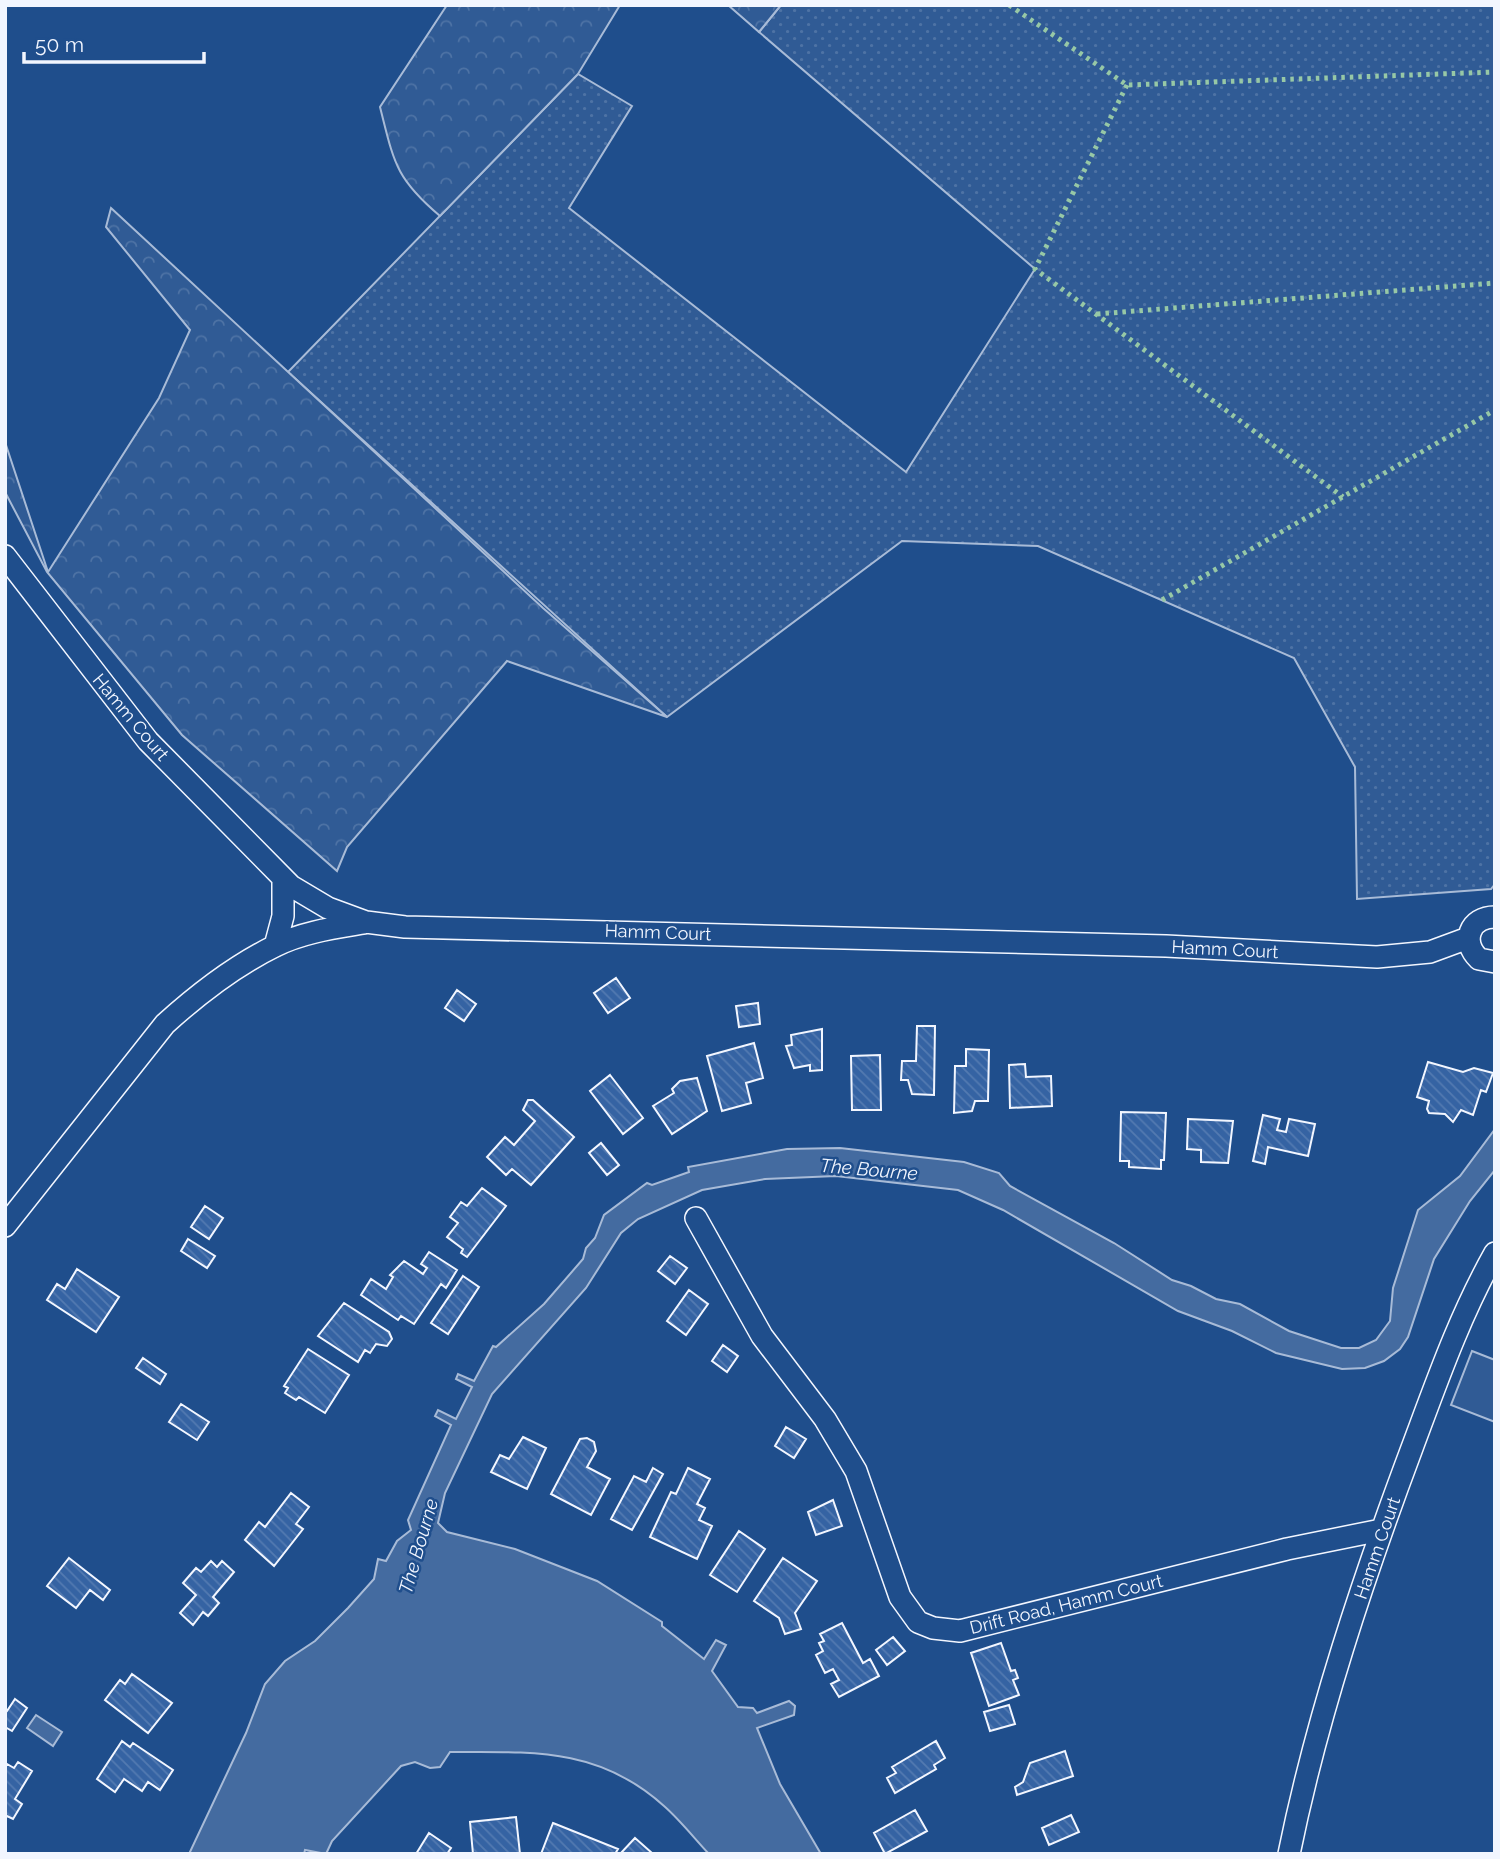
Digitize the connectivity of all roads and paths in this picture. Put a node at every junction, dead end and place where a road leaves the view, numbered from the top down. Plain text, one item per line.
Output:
1 (5, 556) edge
2 (283, 878) junction
3 (1495, 917) edge
4 (366, 922) junction
5 (1468, 938) junction
6 (275, 946) junction
7 (1495, 962) edge
8 (696, 1218) dead end
9 (5, 1226) edge
10 (1495, 1252) edge
11 (1381, 1530) junction
12 (1289, 1854) edge

1 - 2 street, Hamm Court
2 - 4 street, Hamm Court
2 - 6 street
3 - 5 street
4 - 5 street, Hamm Court
4 - 6 street
5 - 7 street
6 - 9 street
8 - 11 street, Drift Road, Hamm Court
10 - 11 street, Hamm Court
11 - 12 street, Hamm Court

